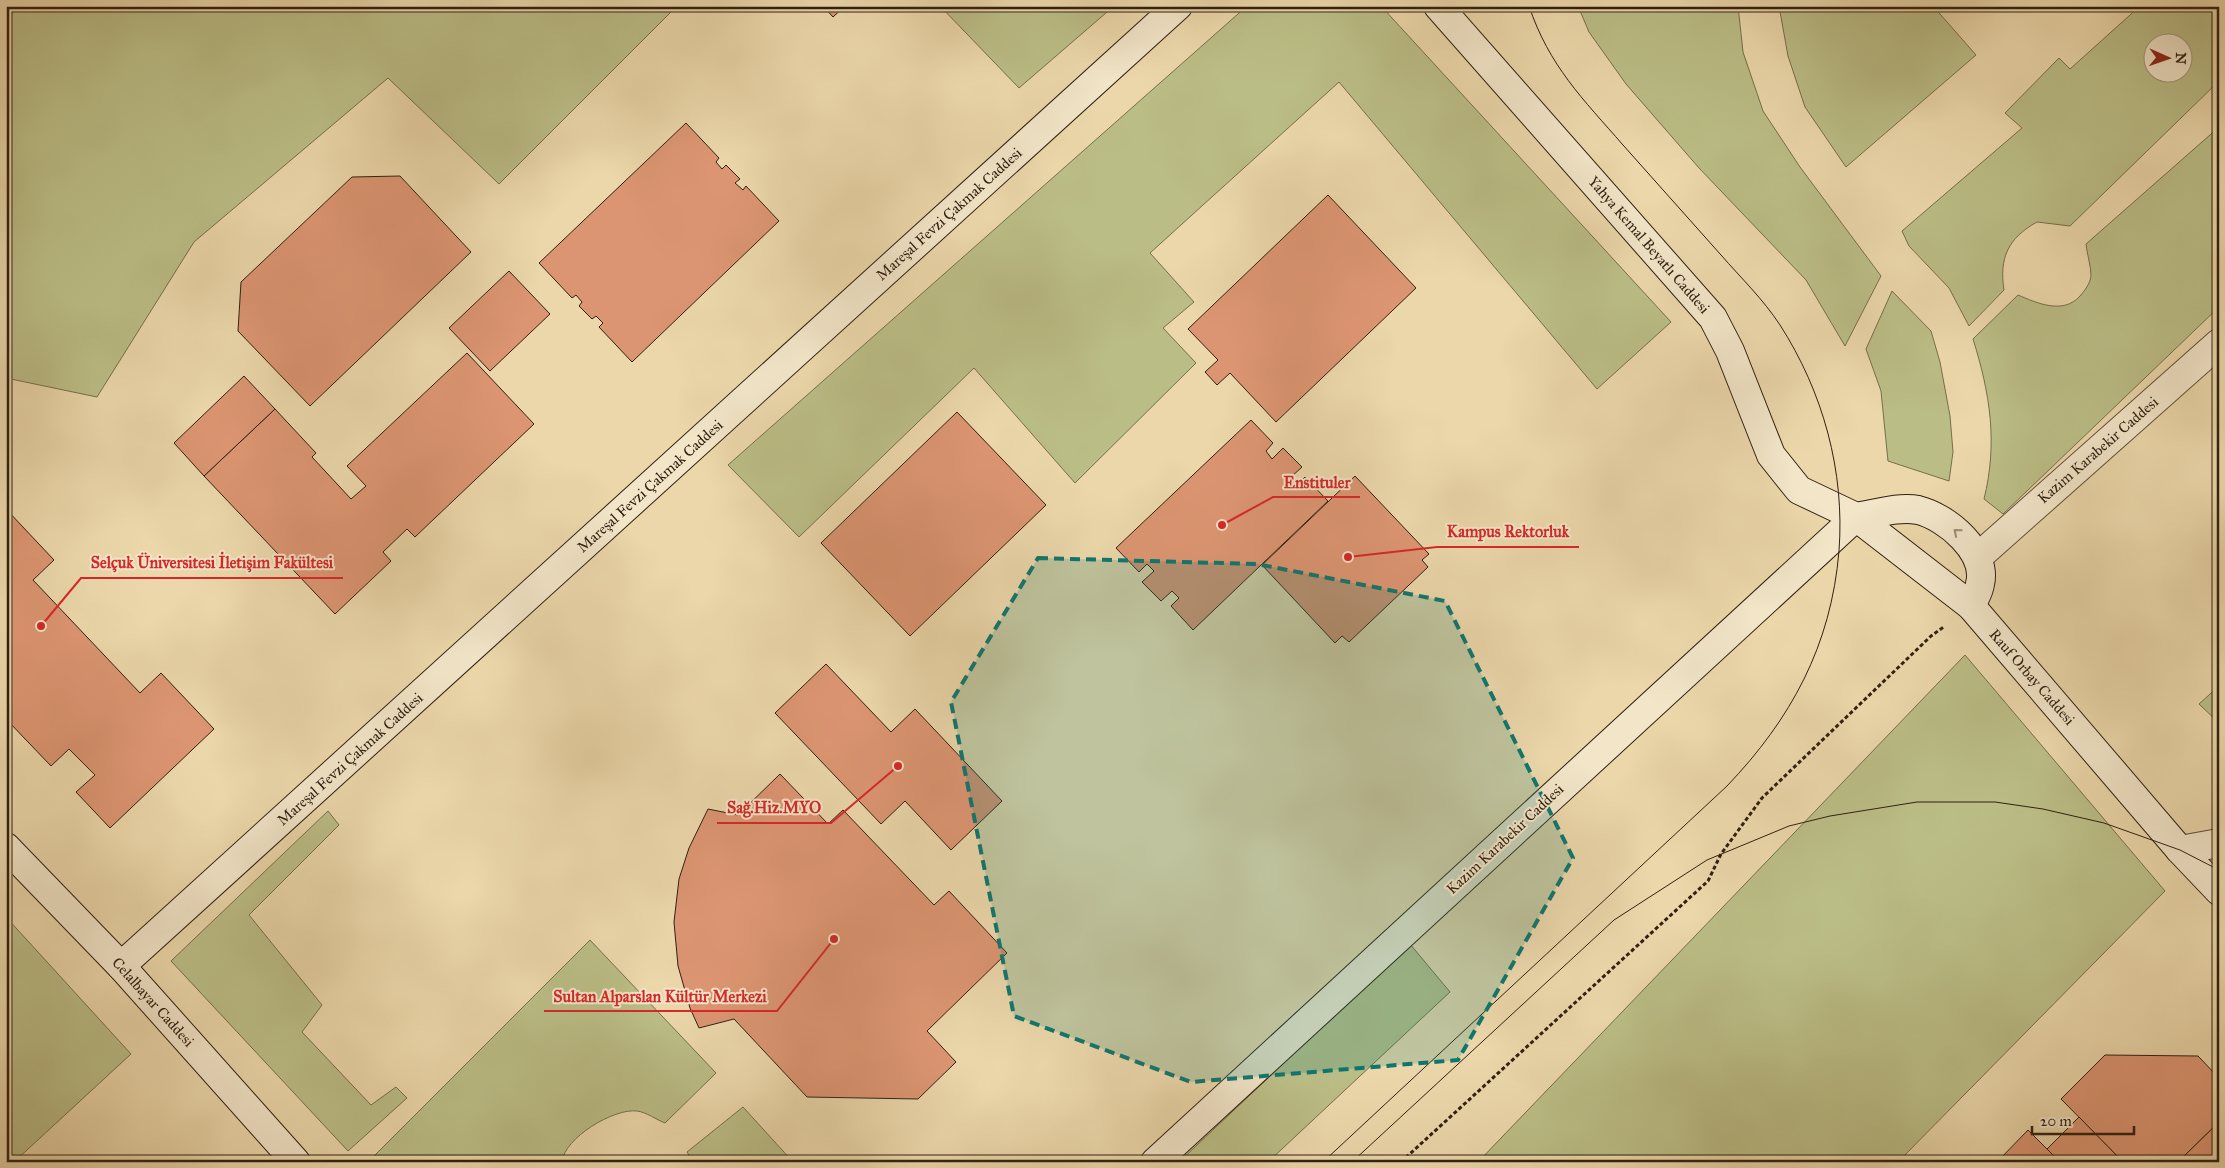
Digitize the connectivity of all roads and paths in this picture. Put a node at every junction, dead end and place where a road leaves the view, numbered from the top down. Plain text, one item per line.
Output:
1 (1178, 6) edge
2 (1438, 6) edge
3 (2219, 343) edge
4 (1856, 516) junction
5 (1978, 557) junction
6 (1971, 606) junction
7 (2219, 842) edge
8 (6, 847) edge
9 (2180, 850) junction
10 (2219, 892) edge
11 (121, 966) junction
12 (296, 1162) edge
13 (1155, 1162) edge
14 (1401, 1162) edge

1 - 11 street, Mareşal Fevzi Çakmak Caddesi
2 - 4 street, Yahya Kemal Beyatlı Caddesi
3 - 5 street, Kazim Karabekir Caddesi
5 -> 4 street
4 - 6 street, Yahya Kemal Beyatlı Caddesi
4 - 13 street, Kazim Karabekir Caddesi
5 - 6 street
6 - 9 street, Rauf Orbay Caddesi
6 - 14 path
7 - 9 street
8 - 11 street, Celalbayar Caddesi
9 - 10 street, Rauf Orbay Caddesi
11 - 12 street, Celalbayar Caddesi

